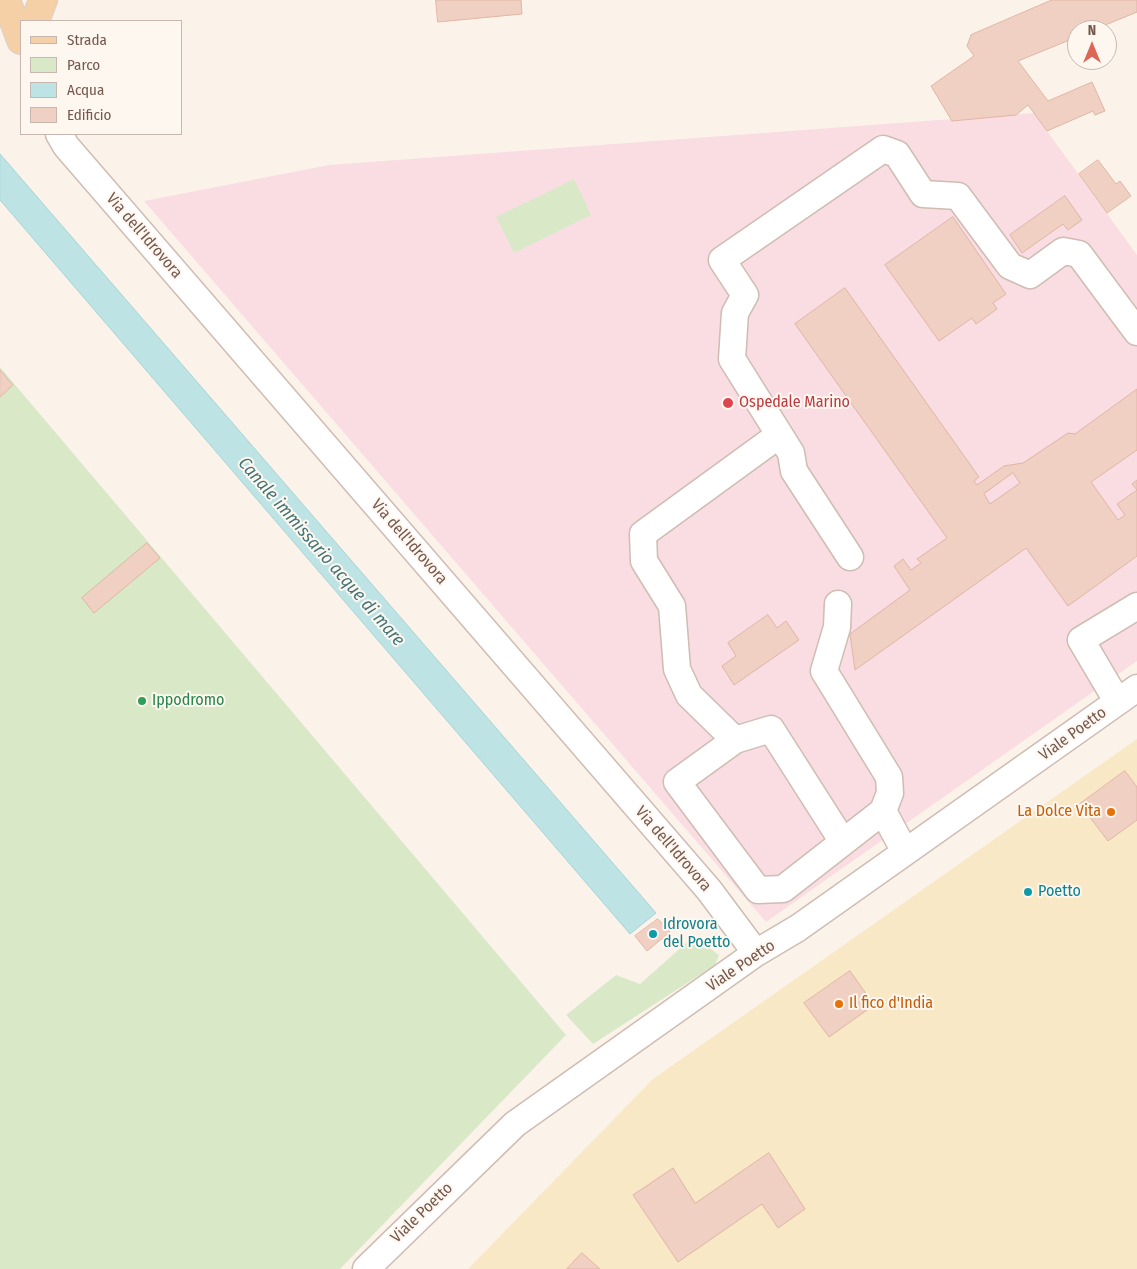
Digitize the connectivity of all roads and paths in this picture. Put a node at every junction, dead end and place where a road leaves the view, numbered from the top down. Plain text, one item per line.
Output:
1 (6, 0) edge
2 (43, 0) edge
3 (35, 20) edge
4 (20, 37) edge
5 (60, 135) edge
6 (1137, 332) edge
7 (779, 435) junction
8 (850, 556) dead end
9 (838, 604) dead end
10 (1137, 606) edge
11 (1127, 694) edge
12 (735, 740) junction
13 (884, 811) junction
14 (843, 842) junction
15 (905, 852) junction
16 (756, 953) junction
17 (366, 1269) edge

1 - 4 main road
2 - 3 main road
5 - 16 street, Via dell'Idrovora
6 - 7 street
7 - 8 street
7 - 12 street
9 - 13 street
10 - 11 street
11 - 15 street, Viale Poetto
12 - 14 street
12 - 14 street
13 - 14 street
13 - 15 street
15 - 16 street, Viale Poetto
16 - 17 street, Viale Poetto

